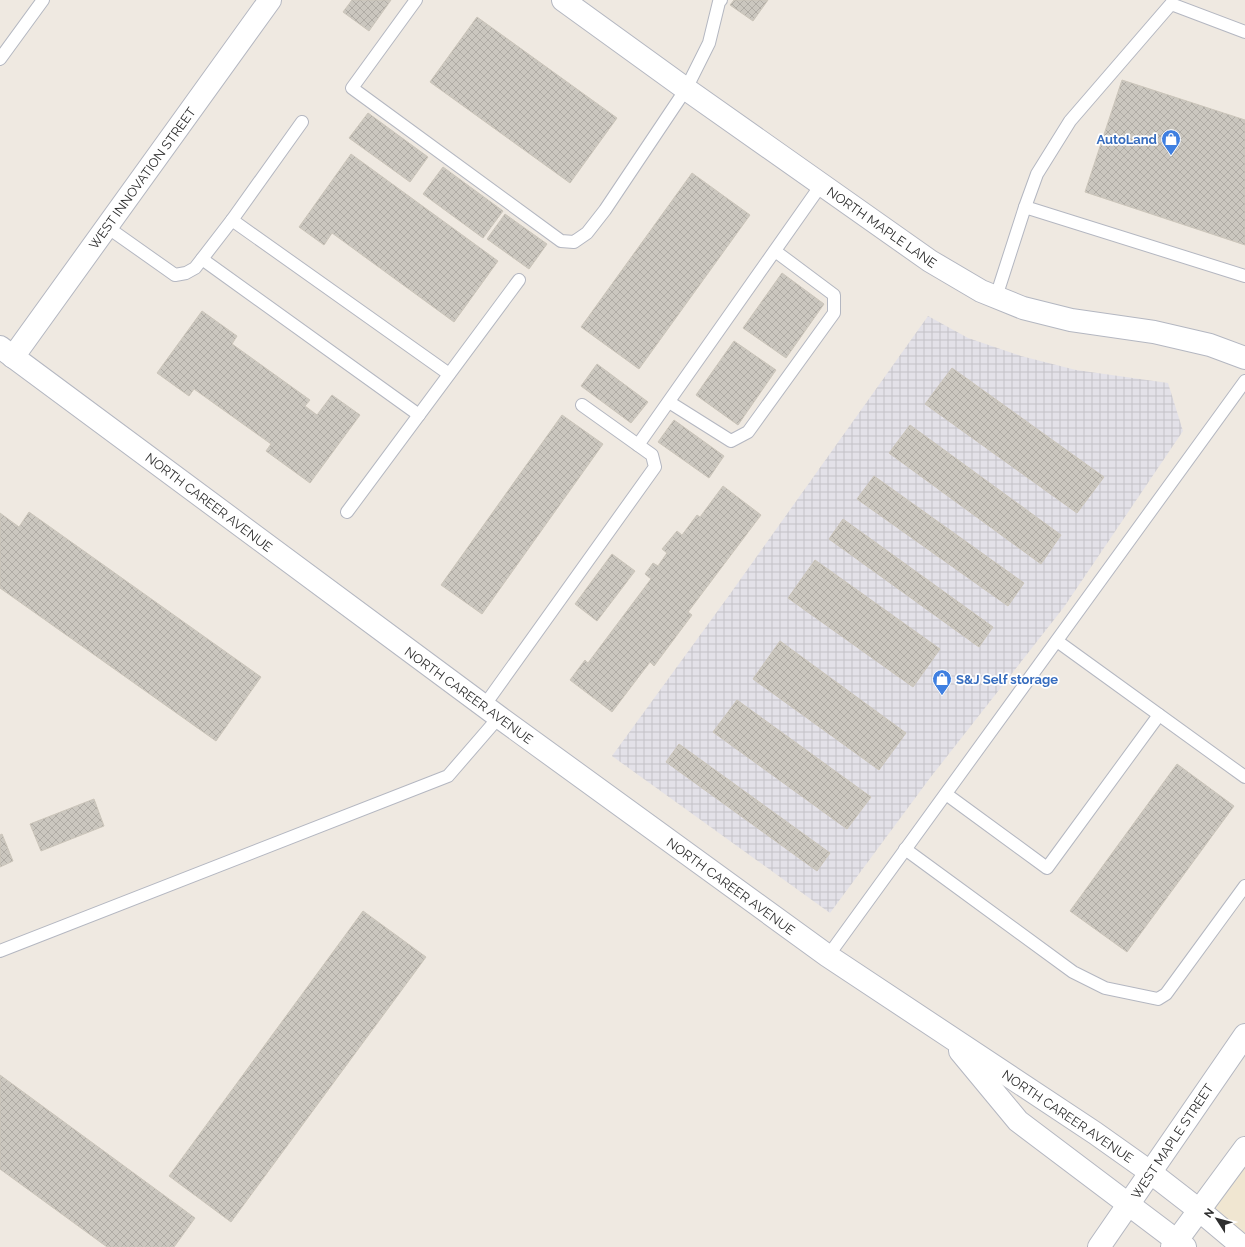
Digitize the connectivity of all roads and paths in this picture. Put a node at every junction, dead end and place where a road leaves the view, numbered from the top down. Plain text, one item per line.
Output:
1 (44, 0) edge
2 (270, 0) edge
3 (416, 0) edge
4 (563, 0) edge
5 (721, 0) edge
6 (1245, 32) edge
7 (0, 59) edge
8 (686, 89) junction
9 (302, 122) dead end
10 (821, 185) junction
11 (1025, 207) junction
12 (232, 220) junction
13 (106, 227) junction
14 (775, 251) junction
15 (202, 259) junction
16 (1245, 276) edge
17 (519, 280) dead end
18 (996, 297) junction
19 (7, 352) edge
20 (1245, 358) edge
21 (449, 374) junction
22 (1245, 382) edge
23 (669, 402) junction
24 (582, 404) dead end
25 (419, 415) junction
26 (638, 445) junction
27 (347, 512) dead end
28 (1057, 641) junction
29 (491, 711) junction
30 (1159, 715) junction
31 (1245, 777) edge
32 (946, 794) junction
33 (906, 849) junction
34 (1245, 886) edge
35 (0, 951) edge
36 (828, 956) junction
37 (946, 1034) junction
38 (1245, 1035) edge
39 (1245, 1148) edge
40 (1150, 1172) junction
41 (1128, 1205) junction
42 (1199, 1210) junction
43 (1177, 1245) edge
44 (1099, 1247) edge
45 (1243, 1247) edge

1 - 7 lane
2 - 13 street, WEST INNOVATION STREET
3 - 8 lane
4 - 8 street, NORTH MAPLE LANE
5 - 8 lane
6 - 11 lane
8 - 10 street, NORTH MAPLE LANE
9 - 12 lane
10 - 14 lane
10 - 18 street, NORTH MAPLE LANE
11 - 16 lane
11 - 18 lane
12 - 15 lane
12 - 21 lane
13 - 15 lane
13 - 19 street, WEST INNOVATION STREET
14 - 23 lane
14 - 23 lane
15 - 25 lane
17 - 21 lane
18 - 20 street, NORTH MAPLE LANE
19 - 29 street, NORTH CAREER AVENUE
21 - 25 lane
22 - 28 lane
23 - 26 lane
24 - 26 lane
25 - 27 lane
26 - 29 lane
28 - 30 lane
28 - 32 lane
29 - 35 lane
29 - 36 street, NORTH CAREER AVENUE
30 - 31 lane
30 - 32 lane
32 - 33 lane
33 - 34 lane
33 - 36 lane
36 - 37 street, NORTH CAREER AVENUE
37 - 40 street, NORTH CAREER AVENUE
37 - 41 street, NORTH CAREER AVENUE
38 - 40 street, WEST MAPLE STREET
39 - 42 street
40 - 41 street, WEST MAPLE STREET
40 - 42 street, NORTH CAREER AVENUE
41 - 43 street, NORTH CAREER AVENUE
41 - 44 street, WEST MAPLE STREET
42 - 43 street
42 - 45 street, NORTH CAREER AVENUE

